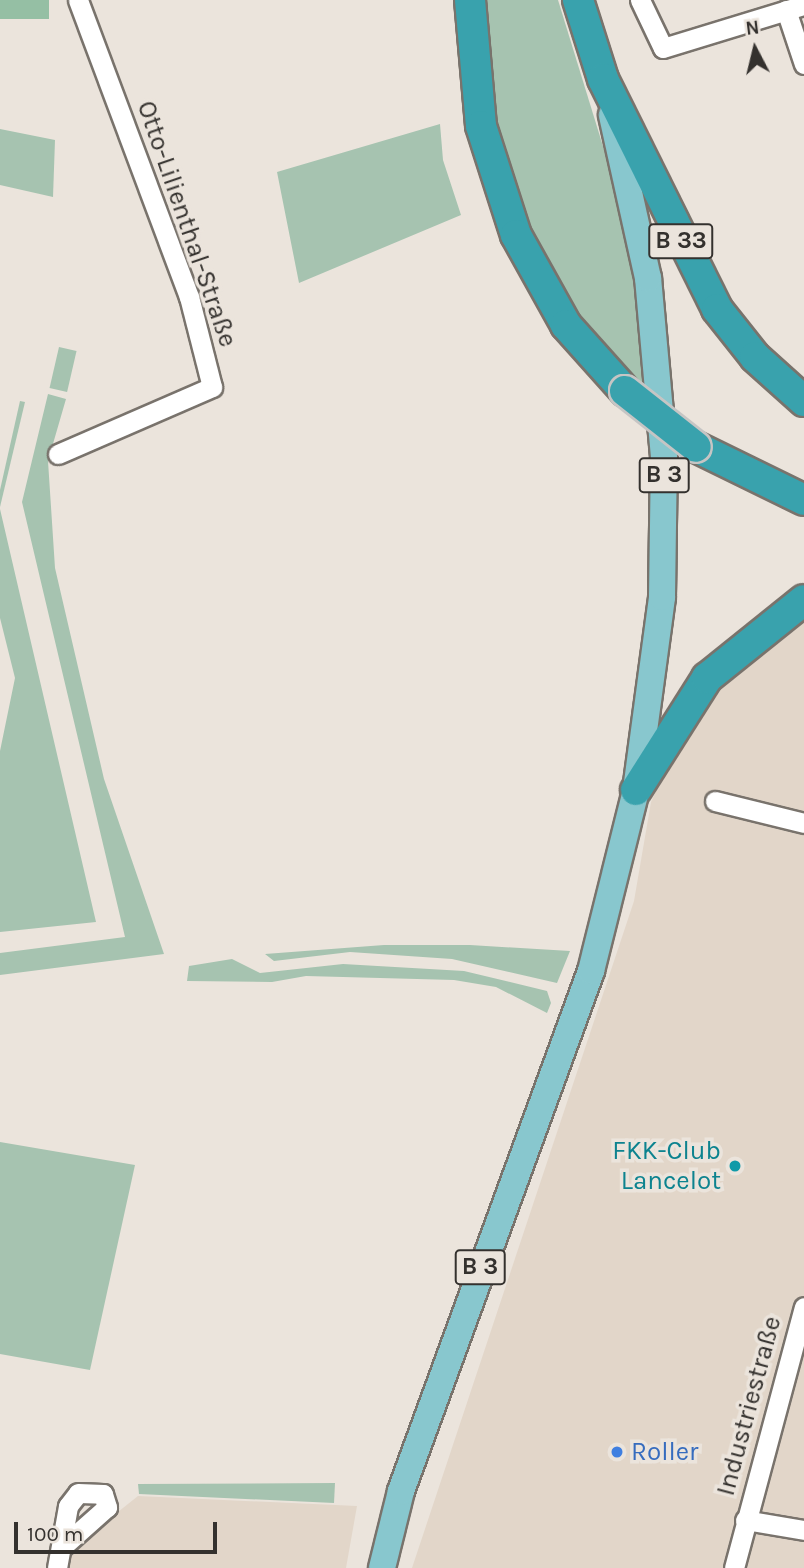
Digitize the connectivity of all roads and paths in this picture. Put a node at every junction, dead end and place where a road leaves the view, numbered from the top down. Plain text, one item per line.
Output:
1 (78, 0) edge
2 (640, 0) edge
3 (577, 5) edge
4 (473, 7) edge
5 (795, 8) edge
6 (804, 64) edge
7 (603, 79) junction
8 (804, 401) edge
9 (58, 454) dead end
10 (804, 500) edge
11 (804, 600) edge
12 (636, 790) junction
13 (715, 801) dead end
14 (804, 823) edge
15 (804, 1307) edge
16 (745, 1520) junction
17 (804, 1530) edge
18 (62, 1547) dead end
19 (57, 1568) edge
20 (382, 1568) edge
21 (734, 1568) edge

1 - 9 street, Otto-Lilienthal-Straße
2 - 5 street
3 - 7 highway, B 3
4 - 10 highway, bridge
5 - 6 street
7 - 8 highway, B 33
7 - 12 main road, B 3
11 - 12 highway
12 - 20 main road, B 3
13 - 14 street
15 - 16 street, Industriestraße
16 - 17 street, Industriestraße
16 - 21 street, Industriestraße
18 - 19 street

